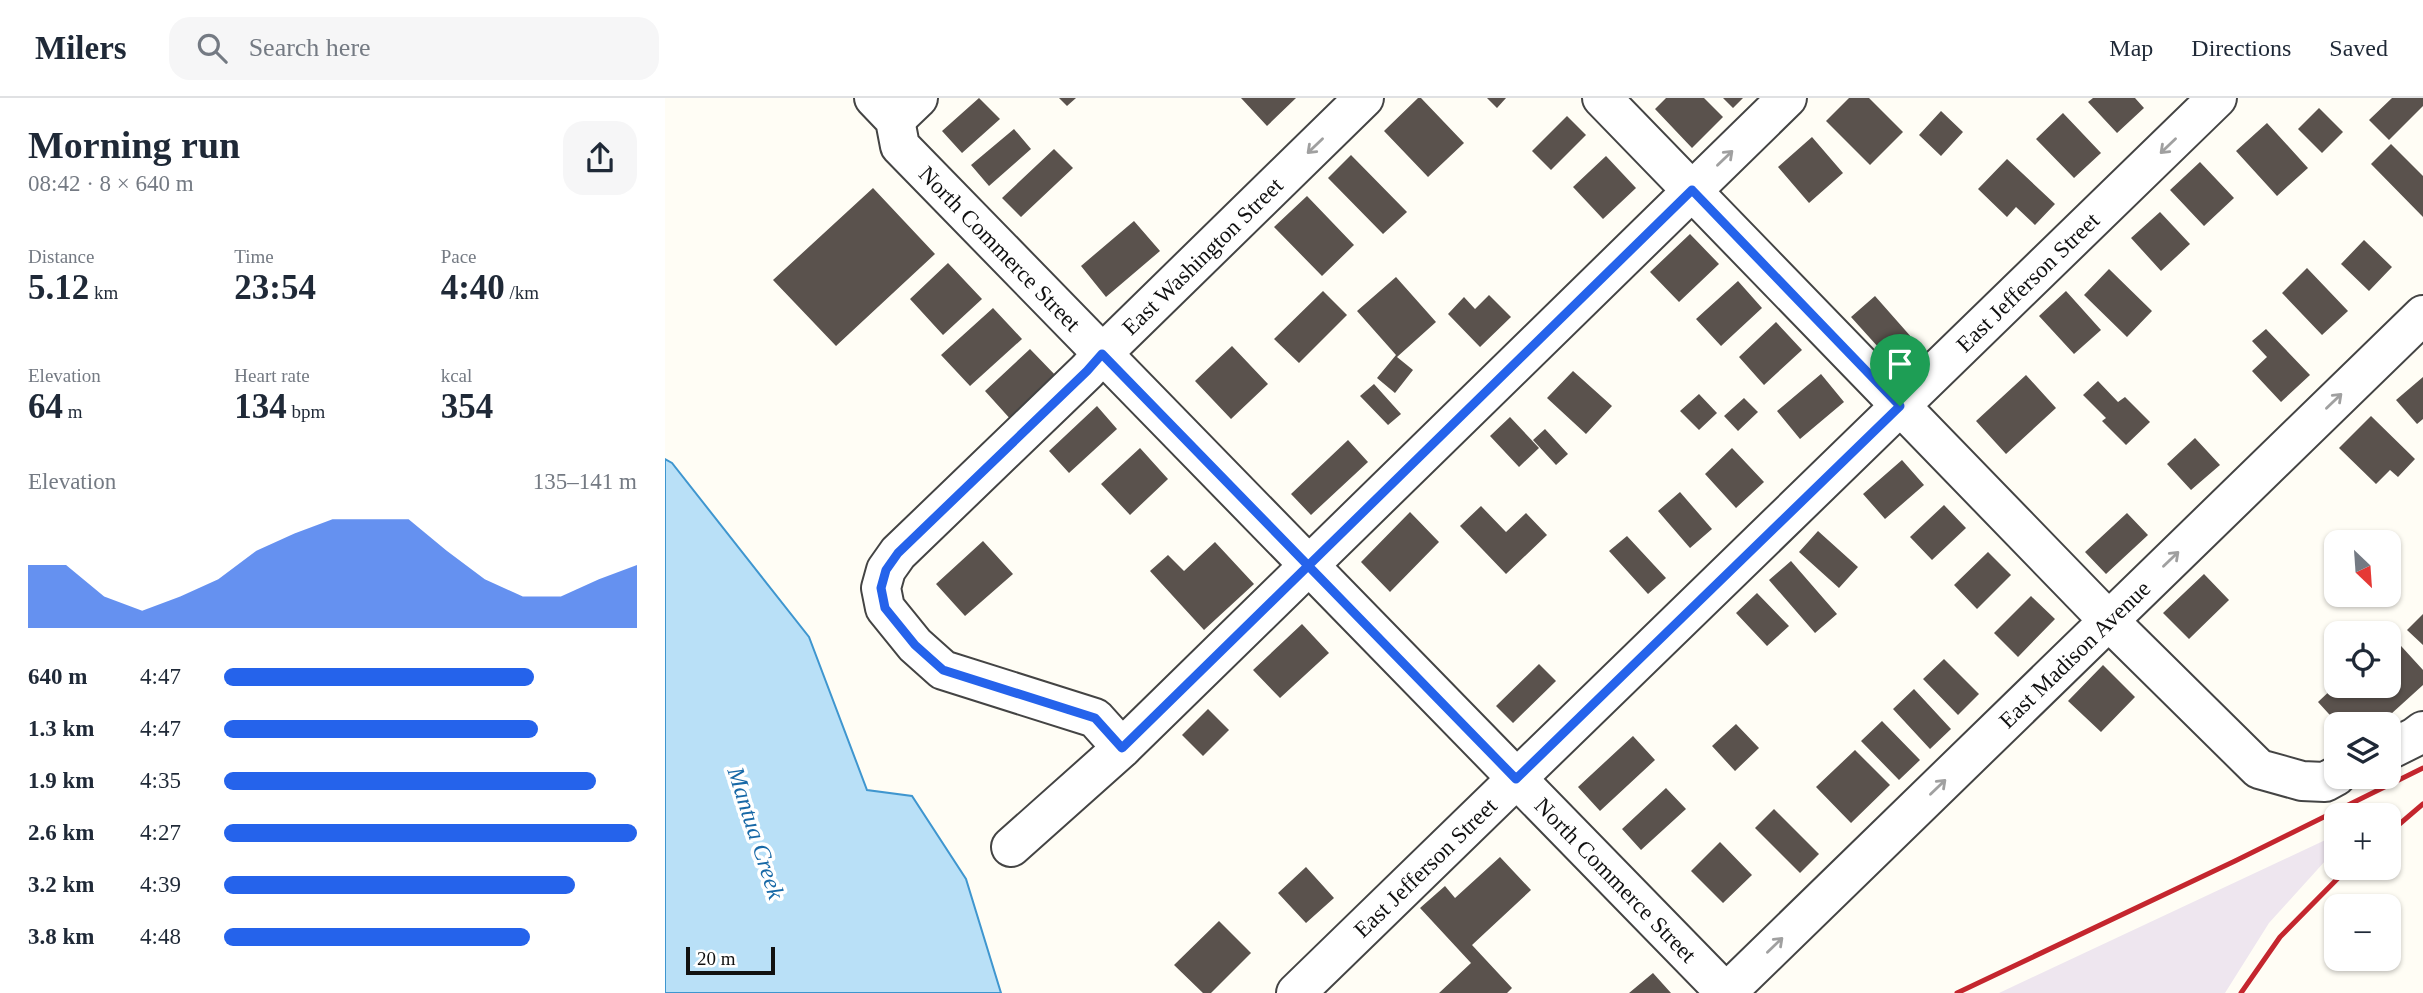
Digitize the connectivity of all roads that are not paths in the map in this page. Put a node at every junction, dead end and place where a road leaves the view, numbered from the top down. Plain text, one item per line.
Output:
1 (1364, 98) edge
2 (1602, 98) edge
3 (1787, 98) edge
4 (2217, 98) edge
5 (896, 105) edge
6 (1692, 190) junction
7 (2423, 315) edge
8 (1102, 354) junction
9 (1900, 406) junction
10 (1309, 565) junction
11 (2108, 620) junction
12 (2423, 731) edge
13 (2401, 744) edge
14 (1122, 748) junction
15 (1516, 779) junction
16 (2324, 782) edge
17 (1011, 847) dead end
18 (1296, 993) edge
19 (1726, 993) edge

1 -> 8 street, East Washington Street
2 - 6 street
6 -> 3 street
4 -> 9 street, East Jefferson Street
5 - 8 street, North Commerce Street
6 - 9 street
6 - 10 street
11 -> 7 street, East Madison Avenue
8 - 10 street, North Commerce Street
8 - 14 street, East Washington Street
9 - 11 street
9 - 15 street, East Jefferson Street
10 - 14 street
10 - 15 street, North Commerce Street
11 - 16 street
19 -> 11 street, East Madison Avenue
12 - 13 street
14 - 17 street
15 - 18 street, East Jefferson Street
15 - 19 street, North Commerce Street

